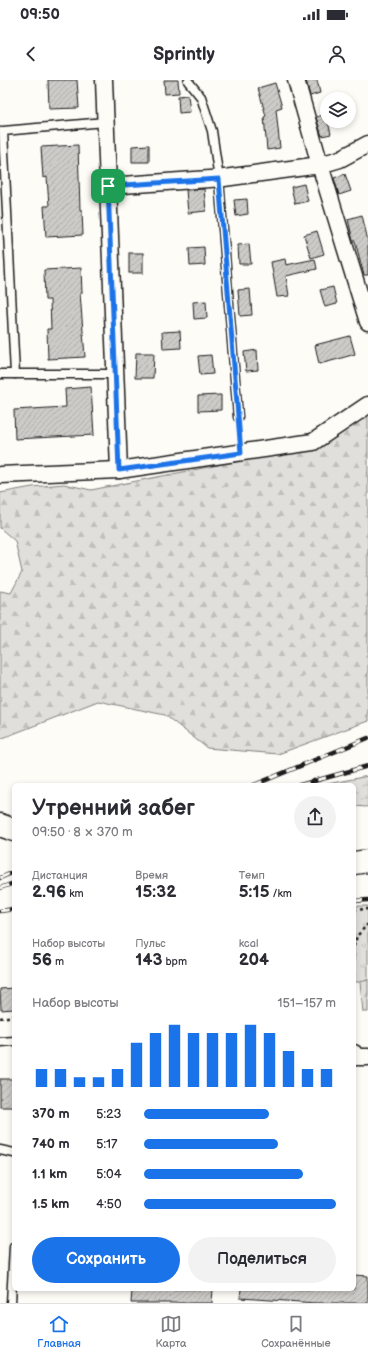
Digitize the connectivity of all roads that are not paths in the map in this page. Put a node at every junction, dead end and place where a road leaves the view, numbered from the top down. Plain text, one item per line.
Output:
1 (104, 80) edge
2 (296, 80) edge
3 (188, 81) dead end
4 (105, 122) junction
5 (2, 132) edge
6 (368, 144) edge
7 (320, 165) junction
8 (219, 179) junction
9 (108, 186) junction
10 (368, 322) edge
11 (0, 374) edge
12 (14, 374) junction
13 (115, 374) junction
14 (368, 405) edge
15 (238, 417) road end
16 (119, 470) junction
17 (0, 475) edge
18 (0, 824) edge
19 (12, 829) edge
20 (368, 861) edge
21 (356, 863) edge
22 (12, 1041) edge
23 (0, 1042) edge
24 (356, 1057) edge
25 (368, 1057) edge
26 (0, 1150) edge
27 (12, 1153) edge
28 (12, 1284) edge
29 (11, 1303) edge

1 - 4 street
2 - 7 street
3 - 8 lane
4 - 5 lane
4 - 9 street
5 - 12 lane
6 - 7 street
7 - 8 street
7 - 10 street
8 - 9 street
8 - 15 lane
9 - 13 street
11 - 12 lane
12 - 13 lane
13 - 16 street
14 - 16 street
16 - 17 street
18 - 19 street
20 - 21 street
22 - 23 lane
24 - 25 street
26 - 27 lane
28 - 29 lane

